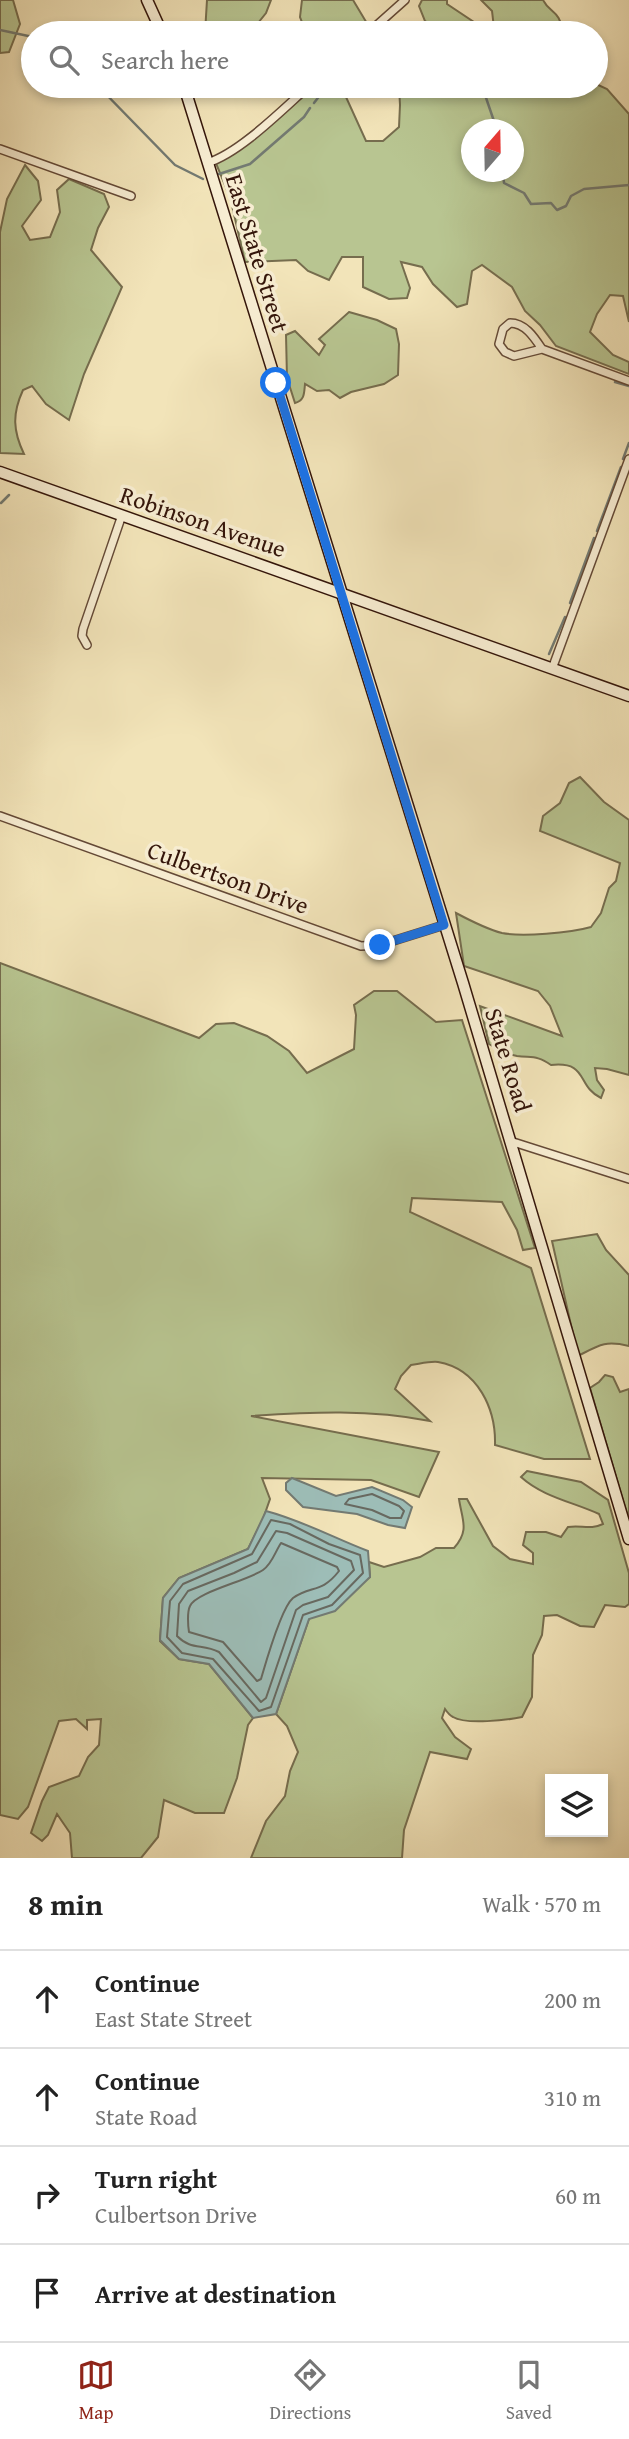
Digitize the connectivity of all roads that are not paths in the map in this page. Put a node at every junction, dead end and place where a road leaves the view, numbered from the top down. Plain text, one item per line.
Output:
1 (147, 0) edge
2 (405, 0) edge
3 (157, 21) edge
4 (381, 21) edge
5 (188, 98) edge
6 (295, 98) edge
7 (0, 149) edge
8 (207, 163) junction
9 (131, 196) dead end
10 (542, 349) junction
11 (629, 381) edge
12 (629, 459) edge
13 (0, 472) edge
14 (122, 516) junction
15 (342, 593) junction
16 (87, 645) dead end
17 (552, 669) junction
18 (629, 696) edge
19 (0, 816) edge
20 (444, 925) junction
21 (510, 1141) junction
22 (629, 1179) edge
23 (629, 1539) edge

1 - 3 street
2 - 4 street
5 - 8 street, East State Street
6 - 8 street
7 - 9 street
8 - 15 street, East State Street
10 - 10 street
10 - 11 street
12 - 17 street
13 - 14 street, Robinson Avenue
14 - 15 street, Robinson Avenue
14 - 16 street
15 - 17 street, Robinson Avenue
15 - 20 street, State Road
17 - 18 street, Robinson Avenue
19 - 20 street, Culbertson Drive
20 - 21 street, State Road
21 - 22 street
21 - 23 street, State Road

